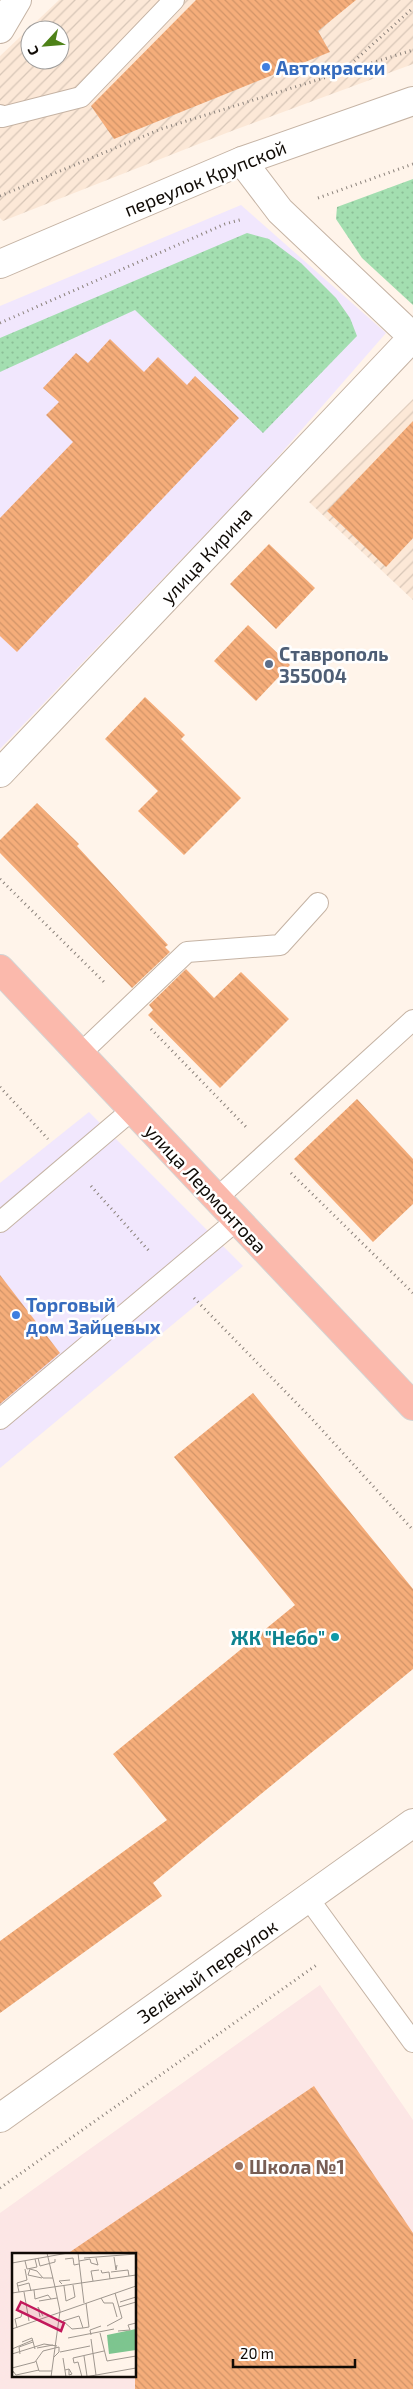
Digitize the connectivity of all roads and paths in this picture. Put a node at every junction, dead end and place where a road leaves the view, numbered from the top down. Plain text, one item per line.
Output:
1 (17, 0) edge
2 (174, 0) edge
3 (413, 8) edge
4 (0, 29) edge
5 (413, 50) edge
6 (340, 73) junction
7 (413, 101) edge
8 (0, 114) edge
9 (242, 161) junction
10 (413, 164) edge
11 (0, 196) edge
12 (280, 211) junction
13 (0, 264) edge
14 (0, 323) edge
15 (413, 337) edge
16 (0, 773) edge
17 (0, 879) edge
18 (318, 903) dead end
19 (0, 969) edge
20 (130, 1008) junction
21 (413, 1020) edge
22 (80, 1054) junction
23 (0, 1087) edge
24 (132, 1110) junction
25 (268, 1150) junction
26 (70, 1163) junction
27 (216, 1199) junction
28 (237, 1220) junction
29 (0, 1222) edge
30 (171, 1275) junction
31 (413, 1294) edge
32 (413, 1406) edge
33 (0, 1418) edge
34 (413, 1530) edge
35 (413, 1823) edge
36 (308, 1898) junction
37 (342, 1946) junction
38 (413, 2042) edge
39 (0, 2118) edge
40 (0, 2188) edge

1 - 4 street
2 - 8 lane
3 - 6 path
5 - 6 path
6 - 11 path
7 - 9 street, переулок Крупской
9 - 12 street
9 - 13 street, переулок Крупской
10 - 12 path
12 - 14 path
12 - 15 street
15 - 16 street, улица Кирина
17 - 20 path
18 - 20 lane
19 - 22 main road, улица Лермонтова
20 - 22 lane
20 - 25 path
21 - 25 lane
22 - 24 main road, улица Лермонтова
23 - 26 path
24 - 26 lane
24 - 27 main road, улица Лермонтова
25 - 27 lane
25 - 31 path
26 - 29 lane
26 - 30 path
27 - 28 main road, улица Лермонтова
28 - 30 lane
28 - 32 main road, улица Лермонтова
30 - 33 lane
30 - 34 path
35 - 36 street, Зелёный переулок
36 - 37 lane
36 - 39 street, Зелёный переулок
37 - 38 lane
37 - 40 path

